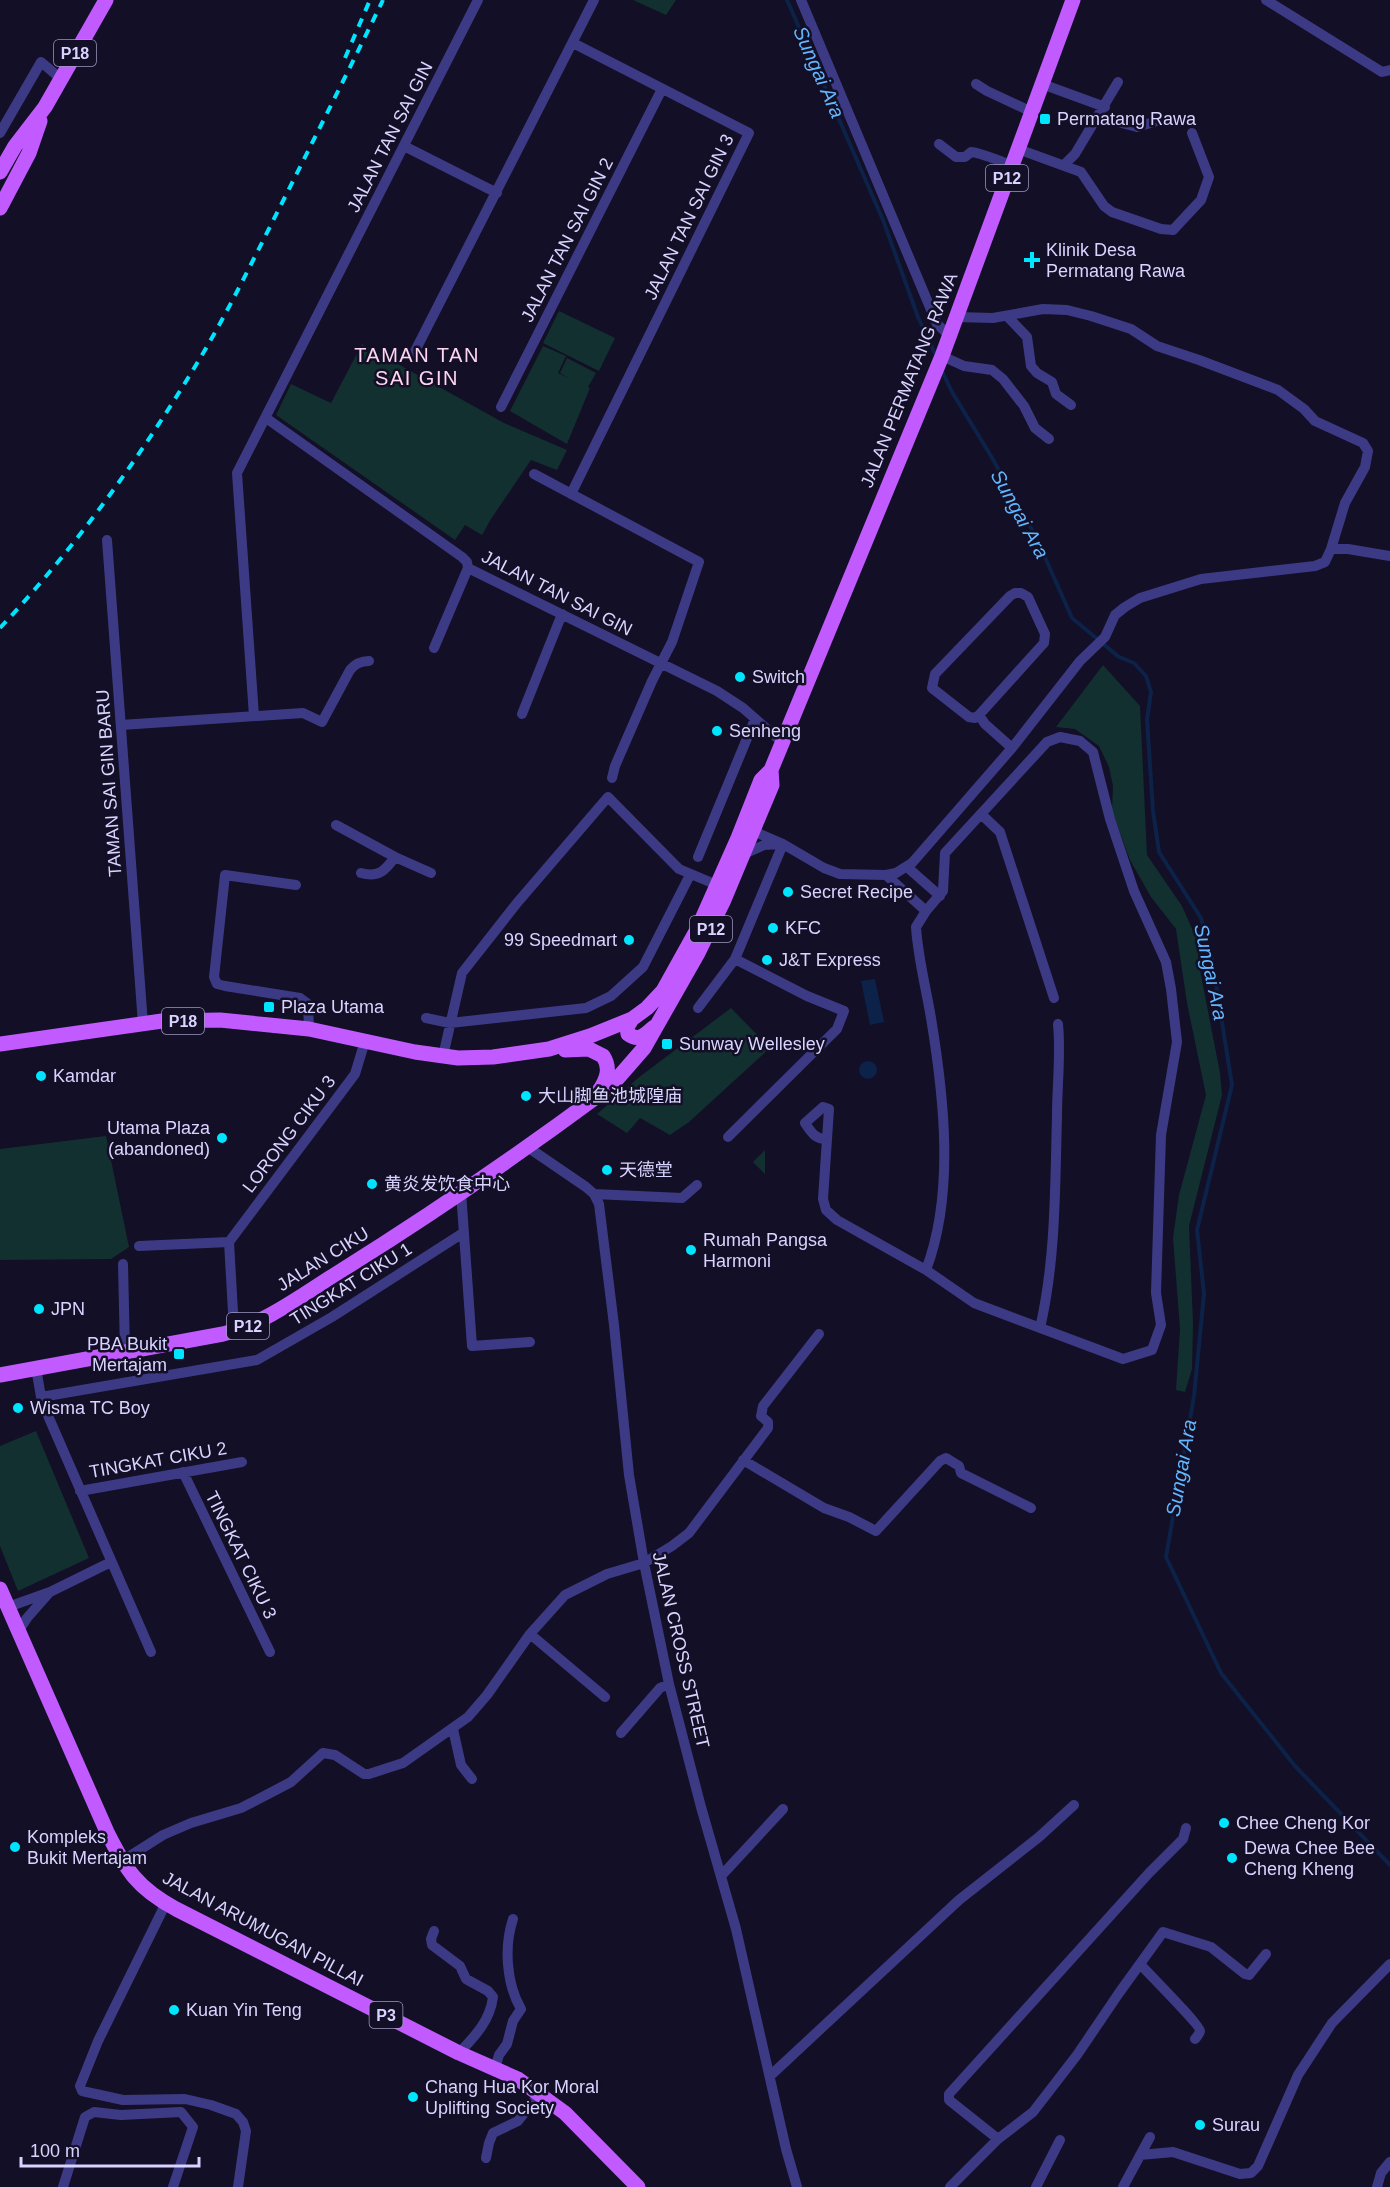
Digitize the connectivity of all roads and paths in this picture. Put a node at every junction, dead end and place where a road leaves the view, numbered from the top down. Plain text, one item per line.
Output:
1 (106, 0) edge
2 (478, 0) edge
3 (594, 0) edge
4 (801, 0) edge
5 (1073, 0) edge
6 (1266, 0) edge
7 (573, 43) junction
8 (1386, 71) edge
9 (60, 78) junction
10 (1118, 82) dead end
11 (976, 84) dead end
12 (1042, 84) junction
13 (662, 88) junction
14 (1105, 106) junction
15 (45, 107) junction
16 (1032, 112) junction
17 (1099, 117) junction
18 (1156, 121) dead end
19 (0, 133) edge
20 (1192, 133) dead end
21 (939, 144) dead end
22 (15, 146) junction
23 (404, 146) junction
24 (1018, 149) junction
25 (0, 164) edge
26 (1012, 165) junction
27 (1064, 165) junction
28 (0, 172) edge
29 (497, 193) junction
30 (1, 207) edge
31 (956, 317) junction
32 (1008, 317) junction
33 (950, 335) junction
34 (414, 353) dead end
35 (942, 356) junction
36 (1071, 405) dead end
37 (501, 407) dead end
38 (266, 418) junction
39 (1049, 439) dead end
40 (534, 474) dead end
41 (571, 494) junction
42 (107, 540) dead end
43 (1331, 549) junction
44 (1390, 555) edge
45 (468, 568) junction
46 (562, 614) junction
47 (434, 648) dead end
48 (369, 661) dead end
49 (662, 664) junction
50 (522, 714) dead end
51 (979, 715) junction
52 (254, 716) junction
53 (755, 719) junction
54 (121, 725) junction
55 (783, 743) junction
56 (1012, 748) junction
57 (771, 770) junction
58 (612, 778) dead end
59 (981, 814) junction
60 (336, 825) dead end
61 (753, 831) junction
62 (738, 838) junction
63 (783, 844) junction
64 (744, 854) junction
65 (395, 857) junction
66 (698, 857) dead end
67 (907, 867) junction
68 (361, 873) dead end
69 (431, 873) dead end
70 (690, 875) junction
71 (886, 875) junction
72 (296, 885) dead end
73 (717, 885) junction
74 (940, 896) junction
75 (926, 911) junction
76 (735, 959) junction
77 (1053, 998) dead end
78 (698, 1008) dead end
79 (426, 1018) dead end
80 (632, 1019) junction
81 (450, 1023) junction
82 (143, 1024) junction
83 (1058, 1024) dead end
84 (655, 1026) junction
85 (309, 1029) junction
86 (365, 1041) junction
87 (0, 1044) edge
88 (549, 1049) junction
89 (443, 1056) junction
90 (594, 1098) junction
91 (728, 1137) dead end
92 (826, 1139) dead end
93 (526, 1146) junction
94 (697, 1185) dead end
95 (461, 1192) junction
96 (594, 1194) junction
97 (464, 1233) junction
98 (229, 1242) junction
99 (139, 1246) dead end
100 (123, 1264) dead end
101 (926, 1270) junction
102 (1040, 1328) junction
103 (239, 1330) junction
104 (819, 1334) dead end
105 (530, 1342) dead end
106 (125, 1352) junction
107 (36, 1368) junction
108 (0, 1375) edge
109 (42, 1397) junction
110 (743, 1460) junction
111 (242, 1462) dead end
112 (183, 1472) junction
113 (80, 1491) junction
114 (1031, 1508) dead end
115 (111, 1562) junction
116 (644, 1563) junction
117 (0, 1589) edge
118 (50, 1592) junction
119 (8, 1607) junction
120 (18, 1632) junction
121 (530, 1634) junction
122 (151, 1652) dead end
123 (270, 1652) dead end
124 (669, 1684) junction
125 (604, 1697) dead end
126 (453, 1729) junction
127 (621, 1733) dead end
128 (472, 1779) dead end
129 (1074, 1805) dead end
130 (783, 1809) dead end
131 (1186, 1828) dead end
132 (122, 1861) junction
133 (721, 1876) junction
134 (166, 1904) junction
135 (513, 1919) dead end
136 (434, 1931) dead end
137 (1266, 1954) dead end
138 (1140, 1964) junction
139 (1390, 1964) edge
140 (1195, 2039) dead end
141 (459, 2053) junction
142 (495, 2068) junction
143 (770, 2076) junction
144 (540, 2093) junction
145 (1150, 2137) dead end
146 (998, 2139) junction
147 (1060, 2140) dead end
148 (1140, 2155) junction
149 (486, 2158) dead end
150 (1390, 2162) edge
151 (63, 2187) edge
152 (173, 2187) edge
153 (238, 2187) edge
154 (638, 2187) edge
155 (797, 2187) edge
156 (950, 2187) edge
157 (1036, 2187) edge
158 (1123, 2187) edge
159 (1377, 2187) edge

1 - 9 main road, P18
2 - 23 street, JALAN TAN SAI GIN
3 - 7 street
4 - 33 street
5 - 12 main road, JALAN PERMATANG RAWA / P12
6 - 8 street
7 - 13 street, JALAN TAN SAI GIN 3
7 - 29 street
9 - 15 main road, P18
9 - 19 street
10 - 14 street
11 - 16 street
12 - 14 street
12 - 16 main road, JALAN PERMATANG RAWA / P12
13 - 37 street, JALAN TAN SAI GIN 2
13 - 41 street, JALAN TAN SAI GIN 3
14 - 17 street
15 - 22 main road, P18
15 - 30 main road, P18
16 - 24 main road, JALAN PERMATANG RAWA / P12
17 - 18 street
17 - 27 street
20 - 27 street
21 - 26 street
22 - 25 main road
22 - 28 main road, P18
23 - 29 street
23 - 38 street, JALAN TAN SAI GIN
24 - 26 main road, JALAN PERMATANG RAWA / P12
24 - 27 street
26 - 31 main road, JALAN PERMATANG RAWA / P12
29 - 34 street
31 - 32 street
31 - 33 main road, JALAN PERMATANG RAWA / P12
32 - 36 street
32 - 43 street
33 - 35 main road, JALAN PERMATANG RAWA / P12
35 - 39 street
35 - 55 main road, JALAN PERMATANG RAWA / P12
38 - 45 street, JALAN TAN SAI GIN
38 - 52 street, JALAN TAN SAI GIN
40 - 41 street
41 - 49 street
42 - 54 street, TAMAN SAI GIN BARU
43 - 44 street
43 - 56 street
45 - 46 street, JALAN TAN SAI GIN
45 - 47 street
46 - 49 street, JALAN TAN SAI GIN
46 - 50 street
48 - 52 street
49 - 53 street, JALAN TAN SAI GIN
49 - 58 street
51 - 51 street
51 - 56 street
52 - 54 street
53 - 55 street, JALAN TAN SAI GIN
53 - 66 street
54 - 82 street, TAMAN SAI GIN BARU
55 - 57 main road, JALAN PERMATANG RAWA / P12
56 - 67 street
57 - 61 main road, JALAN PERMATANG RAWA / P12
57 - 62 main road, JALAN PERMATANG RAWA / P12
59 - 74 street
59 - 77 street
59 - 102 street
60 - 65 street
61 - 62 street
61 - 63 street
61 - 64 main road, JALAN PERMATANG RAWA / P12
62 - 73 main road, JALAN PERMATANG RAWA / P12
63 - 64 street
63 - 71 street
63 - 76 street
64 - 84 main road, JALAN PERMATANG RAWA / P12
65 - 68 street
65 - 69 street
67 - 71 street
67 - 74 street
70 - 73 street
70 - 81 street
70 - 81 street
71 - 75 street
72 - 85 street
73 - 80 main road, JALAN PERMATANG RAWA / P12
74 - 75 street
75 - 101 street
76 - 78 street
76 - 91 street
79 - 81 street
80 - 84 main road
80 - 88 main road, P12
81 - 89 street
82 - 85 main road, P18
82 - 87 main road, P18
83 - 102 street
84 - 90 main road, JALAN PERMATANG RAWA / P12
85 - 86 main road, P18
86 - 89 main road, P18
86 - 98 street, LORONG CIKU 3
88 - 89 main road, P18
88 - 90 main road
90 - 93 main road, JALAN CIKU / P12
92 - 101 street
93 - 95 main road, JALAN CIKU / P12
93 - 96 street
94 - 96 street
95 - 97 street
95 - 103 main road, JALAN CIKU / P12
96 - 116 street, JALAN CROSS STREET
97 - 105 street
97 - 109 street, TINGKAT CIKU 1
98 - 99 street
98 - 103 street
100 - 106 street
101 - 102 street
103 - 106 main road, JALAN CIKU / P12
104 - 110 street
106 - 107 main road, JALAN CIKU / P12
107 - 108 main road, JALAN CIKU / P12
107 - 109 street
109 - 113 street
110 - 114 street
110 - 116 street
111 - 112 street, TINGKAT CIKU 2
112 - 113 street, TINGKAT CIKU 2
112 - 123 street, TINGKAT CIKU 3
113 - 115 street
115 - 118 street
115 - 122 street
116 - 121 street
116 - 124 street, JALAN CROSS STREET
117 - 119 main road, JALAN ARUMUGAN PILLAI / P3
118 - 119 street
118 - 120 street
119 - 120 main road, JALAN ARUMUGAN PILLAI / P3
120 - 132 main road, JALAN ARUMUGAN PILLAI / P3
121 - 125 street
121 - 126 street
124 - 127 street
124 - 133 street, JALAN CROSS STREET
126 - 128 street
126 - 132 street
129 - 143 street
130 - 133 street
131 - 146 street
132 - 134 main road, JALAN ARUMUGAN PILLAI / P3
133 - 143 street, JALAN CROSS STREET
134 - 141 main road, JALAN ARUMUGAN PILLAI / P3
134 - 153 street
135 - 142 street
136 - 141 street
137 - 138 street
138 - 140 street
138 - 146 street
139 - 148 street
141 - 142 main road, JALAN ARUMUGAN PILLAI / P3
142 - 144 main road, JALAN ARUMUGAN PILLAI / P3
143 - 155 street, JALAN CROSS STREET
144 - 149 street
144 - 154 main road, JALAN ARUMUGAN PILLAI / P3
145 - 148 street
146 - 156 street
147 - 157 street
148 - 158 street
150 - 159 street
151 - 152 street

